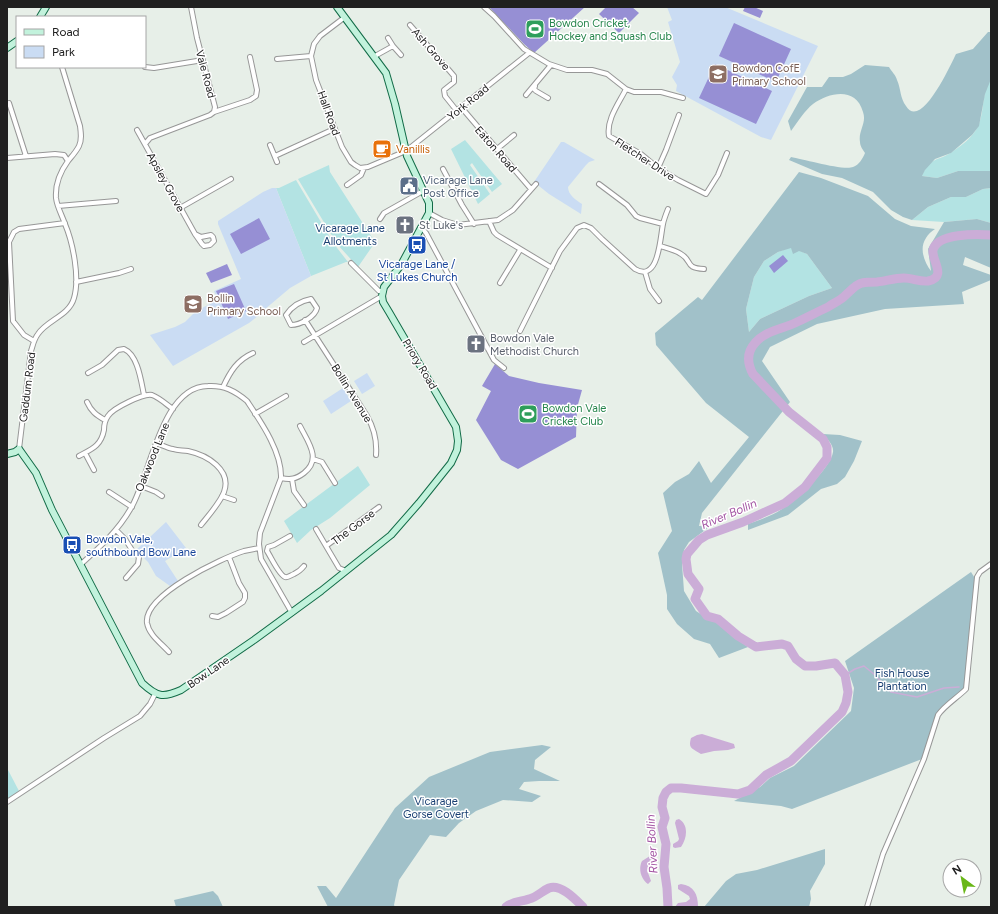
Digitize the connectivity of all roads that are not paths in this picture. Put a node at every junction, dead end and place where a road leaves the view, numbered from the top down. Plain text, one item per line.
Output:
1 (46, 7) edge
2 (191, 7) edge
3 (338, 7) edge
4 (484, 7) edge
5 (41, 16) edge
6 (345, 17) junction
7 (410, 25) dead end
8 (388, 38) dead end
9 (16, 42) edge
10 (393, 46) junction
11 (7, 48) edge
12 (529, 53) junction
13 (401, 54) dead end
14 (311, 56) junction
15 (375, 56) junction
16 (250, 57) dead end
17 (277, 59) dead end
18 (203, 60) junction
19 (551, 65) junction
20 (146, 67) edge
21 (62, 68) edge
22 (535, 85) junction
23 (626, 89) junction
24 (526, 95) dead end
25 (548, 98) dead end
26 (683, 98) dead end
27 (9, 103) dead end
28 (461, 107) junction
29 (457, 111) junction
30 (214, 112) junction
31 (679, 115) dead end
32 (334, 129) junction
33 (137, 130) dead end
34 (514, 135) dead end
35 (145, 144) junction
36 (270, 145) dead end
37 (497, 149) junction
38 (406, 151) junction
39 (727, 153) dead end
40 (26, 156) junction
41 (275, 156) junction
42 (7, 158) edge
43 (68, 161) junction
44 (277, 162) dead end
45 (364, 168) junction
46 (658, 168) junction
47 (443, 169) dead end
48 (231, 179) dead end
49 (536, 184) dead end
50 (599, 184) dead end
51 (347, 185) dead end
52 (531, 189) junction
53 (423, 191) junction
54 (116, 201) dead end
55 (58, 206) junction
56 (180, 208) junction
57 (668, 209) dead end
58 (429, 213) junction
59 (380, 219) dead end
60 (489, 221) junction
61 (65, 223) junction
62 (474, 224) junction
63 (663, 224) junction
64 (421, 228) junction
65 (195, 234) junction
66 (660, 246) junction
67 (520, 250) junction
68 (351, 263) dead end
69 (552, 268) junction
70 (131, 269) dead end
71 (704, 269) dead end
72 (645, 272) junction
73 (76, 282) junction
74 (500, 283) dead end
75 (382, 294) junction
76 (659, 301) dead end
77 (305, 320) junction
78 (520, 331) dead end
79 (315, 335) junction
80 (34, 341) junction
81 (304, 342) dead end
82 (252, 353) dead end
83 (504, 368) dead end
84 (88, 372) dead end
85 (223, 387) junction
86 (144, 395) junction
87 (286, 396) dead end
88 (87, 402) dead end
89 (173, 409) junction
90 (255, 414) junction
91 (105, 420) junction
92 (300, 426) dead end
93 (458, 432) joint
94 (156, 443) junction
95 (19, 449) junction
96 (85, 453) junction
97 (7, 454) edge
98 (376, 455) dead end
99 (79, 456) dead end
100 (314, 459) junction
101 (94, 470) dead end
102 (281, 478) junction
103 (292, 479) junction
104 (335, 483) dead end
105 (141, 486) junction
106 (109, 492) dead end
107 (162, 496) dead end
108 (222, 496) junction
109 (234, 500) dead end
110 (304, 506) dead end
111 (132, 507) junction
112 (379, 507) dead end
113 (201, 525) dead end
114 (316, 529) dead end
115 (116, 530) junction
116 (290, 536) dead end
117 (326, 546) junction
118 (259, 548) junction
119 (228, 557) junction
120 (991, 564) edge
121 (80, 565) junction
122 (304, 566) dead end
123 (276, 568) junction
124 (346, 571) junction
125 (268, 572) junction
126 (126, 578) dead end
127 (292, 613) junction
128 (212, 616) dead end
129 (169, 652) dead end
130 (155, 694) junction
131 (7, 802) edge
132 (867, 907) edge

1 - 5 street
2 - 18 street, Vale Road
3 - 6 street
4 - 12 street
6 - 14 street
6 - 15 street
7 - 29 street, Ash Grove
8 - 10 street
9 - 11 street
10 - 13 street
10 - 15 street
12 - 19 street
12 - 28 street, York Road
14 - 17 street
14 - 32 street, Hall Road
15 - 38 street
16 - 30 street
18 - 20 street
18 - 30 street, Vale Road
19 - 22 street
19 - 23 street
21 - 43 street, Gaddum Road
22 - 24 street
22 - 25 street
23 - 26 street
23 - 46 street, Fletcher Drive
27 - 40 street
28 - 29 street, York Road
28 - 37 street, Eaton Road
29 - 38 street, York Road
30 - 35 street, Vale Road
31 - 46 street
32 - 41 street
32 - 45 street, Hall Road
33 - 35 street, Apsley Grove
34 - 37 street
35 - 56 street, Apsley Grove
36 - 41 street
37 - 52 street, Eaton Road
38 - 45 street
38 - 53 street
39 - 46 street, Fletcher Drive
40 - 42 street
40 - 43 street
41 - 44 street
43 - 55 street, Gaddum Road
45 - 51 street
47 - 62 street
48 - 56 street
49 - 52 street
50 - 63 street
52 - 60 street
53 - 58 street
53 - 59 street
54 - 55 street
55 - 61 street, Gaddum Road
56 - 65 street, Apsley Grove
57 - 63 street
58 - 62 street
58 - 64 street
60 - 62 street
60 - 67 street
61 - 73 street, Gaddum Road
61 - 80 street
63 - 66 street
64 - 75 street
64 - 83 street
65 - 65 street, Apsley Grove
66 - 71 street
66 - 72 street
67 - 69 street
67 - 74 street
68 - 75 street
69 - 72 street
69 - 78 street
70 - 73 street
72 - 76 street
73 - 80 street, Gaddum Road
75 - 79 street
75 - 93 street, Priory Road
77 - 77 street
77 - 79 street, Bollin Avenue
79 - 81 street
79 - 98 street, Bollin Avenue
80 - 95 street, Gaddum Road
82 - 85 street
84 - 86 street
85 - 89 street, Oakwood Lane
85 - 90 street, Oakwood Lane
86 - 89 street
86 - 91 street
87 - 90 street
88 - 91 street
89 - 94 street, Oakwood Lane
90 - 102 street, Oakwood Lane
91 - 96 street
92 - 100 street
93 - 124 street, Bow Lane
94 - 105 street, Oakwood Lane
94 - 108 street
95 - 97 street
95 - 121 street
96 - 99 street
96 - 101 street
100 - 103 street
100 - 104 street
102 - 103 street
102 - 118 street, Oakwood Lane
103 - 110 street
105 - 107 street
105 - 111 street, Oakwood Lane
106 - 111 street
108 - 109 street
108 - 113 street
111 - 115 street, Oakwood Lane
112 - 117 street, The Gorse
114 - 117 street, The Gorse
115 - 121 street, Oakwood Lane
115 - 126 street
116 - 123 street
117 - 124 street, The Gorse
118 - 119 street
118 - 125 street, Oakwood Lane
119 - 128 street
119 - 129 street
120 - 132 street
121 - 130 street
122 - 123 street
123 - 125 street
124 - 127 street, Bow Lane
125 - 127 street, Oakwood Lane
127 - 130 street, Bow Lane
130 - 131 street

